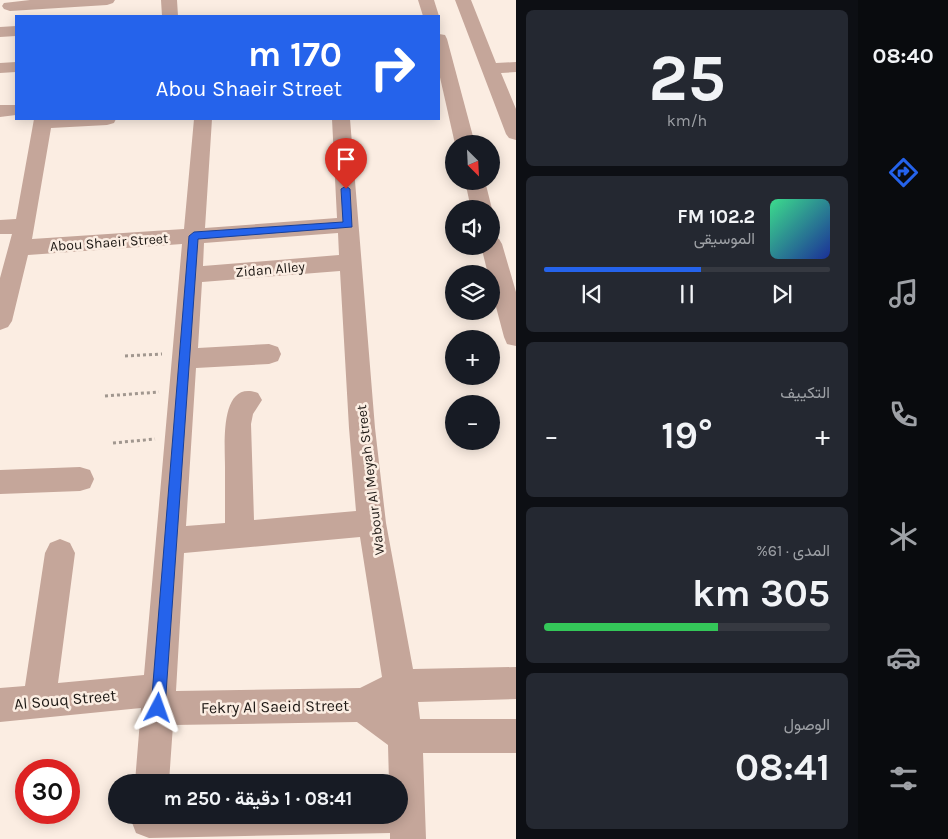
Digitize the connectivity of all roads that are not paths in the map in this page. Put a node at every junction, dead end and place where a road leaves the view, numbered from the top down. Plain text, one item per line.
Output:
1 (107, 0) edge
2 (169, 0) edge
3 (426, 0) edge
4 (463, 0) edge
5 (12, 7) edge
6 (106, 15) edge
7 (170, 15) edge
8 (431, 15) edge
9 (15, 31) edge
10 (0, 32) edge
11 (440, 44) edge
12 (444, 62) junction
13 (479, 64) junction
14 (15, 67) edge
15 (516, 67) edge
16 (0, 68) edge
17 (445, 93) edge
18 (15, 110) edge
19 (0, 111) edge
20 (75, 120) edge
21 (203, 120) edge
22 (340, 120) edge
23 (43, 121) edge
24 (516, 134) edge
25 (461, 135) edge
26 (348, 225) junction
27 (25, 226) junction
28 (0, 227) edge
29 (194, 236) junction
30 (19, 248) junction
31 (494, 255) edge
32 (350, 262) junction
33 (191, 275) junction
34 (5, 285) edge
35 (0, 321) edge
36 (516, 337) edge
37 (269, 354) dead end
38 (185, 356) junction
39 (249, 400) dead end
40 (80, 479) dead end
41 (0, 482) edge
42 (372, 523) junction
43 (240, 535) junction
44 (171, 541) junction
45 (60, 553) dead end
46 (516, 683) edge
47 (400, 686) junction
48 (159, 699) junction
49 (39, 701) junction
50 (0, 705) edge
51 (362, 705) junction
52 (405, 736) junction
53 (516, 736) edge
54 (153, 774) edge
55 (149, 825) edge
56 (408, 827) edge

1 - 5 street
1 - 6 street
2 - 7 street
3 - 8 street
4 - 13 street
9 - 10 street
11 - 12 street
12 - 13 street
12 - 17 street
13 - 15 street
13 - 24 street
14 - 16 street
17 - 25 street
18 - 19 street
20 - 23 street
21 - 29 street
22 - 26 street, Wabour Al Meyah Street
23 - 27 street
26 - 29 street, Abou Shaeir Street
26 - 32 street, Wabour Al Meyah Street
27 - 28 street
27 - 30 street
29 - 30 street, Abou Shaeir Street
29 - 33 street
30 - 34 street
31 - 36 street
32 - 33 street, Zidan Alley
32 - 42 street, Wabour Al Meyah Street
33 - 38 street
34 - 35 street
37 - 38 street
38 - 44 street
39 - 43 street
40 - 41 street
42 - 43 street
42 - 47 street, Wabour Al Meyah Street
43 - 44 street
44 - 48 street
45 - 49 street
46 - 47 street, Fekry Al Saeid Street
47 - 51 street, Fekry Al Saeid Street
47 - 52 street, Wabour Al Meyah Street
48 - 49 street, Al Souq Street
48 - 51 street, Fekry Al Saeid Street
48 - 54 street
49 - 50 street, Al Souq Street
51 - 52 street, Fekry Al Saeid Street
52 - 53 street
52 - 56 street, Wabour Al Meyah Street
55 - 56 street

